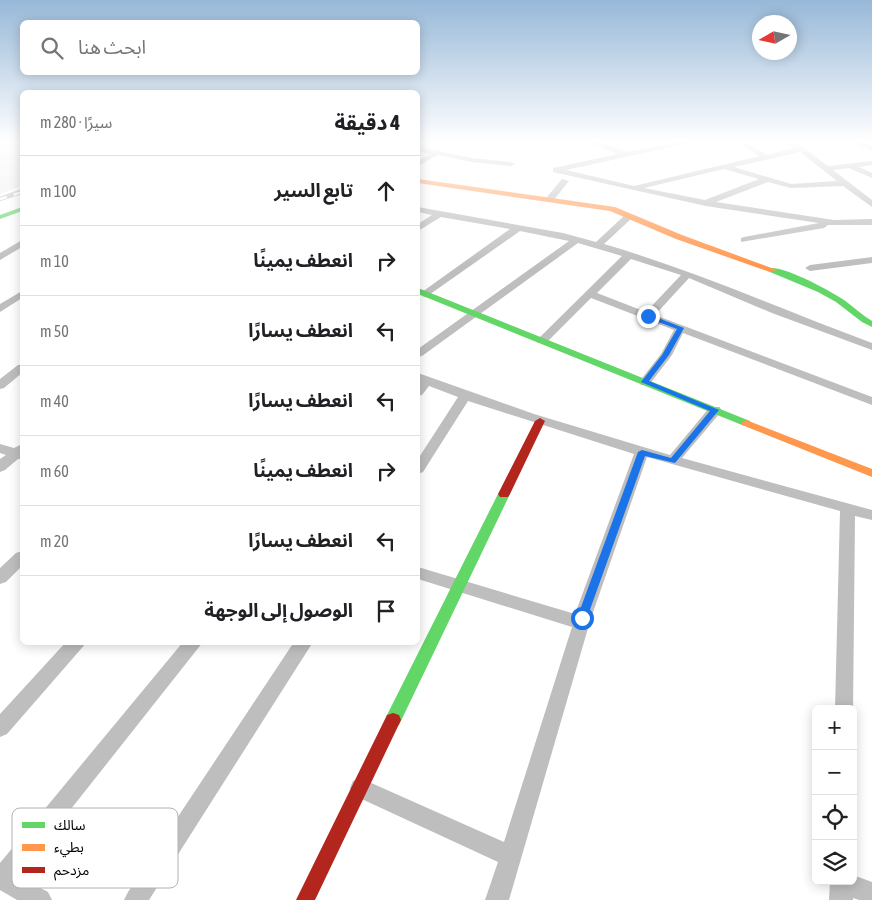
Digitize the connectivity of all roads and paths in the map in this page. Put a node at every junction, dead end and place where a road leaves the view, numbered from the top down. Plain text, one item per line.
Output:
1 (425, 182) edge
2 (564, 182) edge
3 (607, 182) edge
4 (658, 182) edge
5 (760, 182) edge
6 (777, 182) edge
7 (844, 183) joint
8 (632, 188) junction
9 (550, 199) junction
10 (706, 203) junction
11 (872, 204) edge
12 (20, 210) edge
13 (420, 210) edge
14 (441, 213) junction
15 (630, 216) junction
16 (0, 217) edge
17 (20, 218) edge
18 (872, 222) edge
19 (834, 223) junction
20 (0, 225) edge
21 (420, 227) edge
22 (518, 228) junction
23 (576, 240) junction
24 (744, 240) dead end
25 (20, 244) edge
26 (597, 246) junction
27 (0, 256) edge
28 (629, 256) junction
29 (872, 260) edge
30 (810, 268) dead end
31 (688, 274) junction
32 (422, 292) edge
33 (590, 294) junction
34 (20, 295) edge
35 (0, 309) edge
36 (475, 314) junction
37 (648, 316) junction
38 (872, 324) edge
39 (680, 328) junction
40 (542, 341) junction
41 (872, 347) edge
42 (420, 353) edge
43 (20, 370) edge
44 (422, 378) edge
45 (645, 382) junction
46 (0, 385) edge
47 (465, 396) junction
48 (872, 401) edge
49 (715, 410) junction
50 (540, 421) junction
51 (0, 448) edge
52 (20, 452) edge
53 (642, 452) junction
54 (20, 453) edge
55 (672, 461) junction
56 (420, 466) edge
57 (0, 467) edge
58 (872, 473) edge
59 (848, 508) junction
60 (872, 515) edge
61 (20, 559) edge
62 (420, 574) edge
63 (0, 578) edge
64 (460, 586) junction
65 (582, 623) junction
66 (75, 645) edge
67 (192, 645) edge
68 (302, 645) edge
69 (845, 705) edge
70 (0, 728) edge
71 (360, 788) junction
72 (58, 808) edge
73 (178, 836) edge
74 (510, 856) junction
75 (12, 864) edge
76 (0, 879) edge
77 (12, 885) edge
78 (17, 888) edge
79 (144, 888) edge
80 (841, 888) edge
81 (872, 893) edge
82 (40, 900) edge
83 (136, 900) edge
84 (305, 900) edge
85 (497, 900) edge

1 - 9 street
2 - 9 street
3 - 8 street
4 - 8 street
5 - 10 street
6 - 7 street
7 - 11 street
8 - 10 street
9 - 15 street
10 - 19 street
12 - 16 street
13 - 14 street
14 - 21 street
14 - 22 street
15 - 26 street
15 - 38 street
17 - 20 street
18 - 19 street
19 - 24 street
22 - 23 street
22 - 32 street
23 - 26 street
23 - 36 street
25 - 27 street
26 - 28 street
28 - 31 street
28 - 33 street
29 - 30 street
31 - 37 street
31 - 41 street
32 - 36 street
33 - 37 street
33 - 40 street
34 - 35 street
36 - 40 street
36 - 42 street
37 - 39 street
39 - 45 street
39 - 48 street
40 - 45 street
43 - 46 street
44 - 47 street
45 - 49 street
47 - 50 street
47 - 56 street
49 - 55 street
49 - 58 street
50 - 53 street
50 - 64 street
51 - 52 street
53 - 55 street
53 - 65 street
54 - 57 street
55 - 59 street
59 - 60 street
59 - 69 street
61 - 63 street
62 - 64 street
64 - 65 street
64 - 71 street
65 - 74 street
66 - 70 street
67 - 72 street
68 - 73 street
71 - 74 street
71 - 84 street
74 - 85 street
75 - 76 street
76 - 77 street
78 - 82 street
79 - 83 street
80 - 81 street

